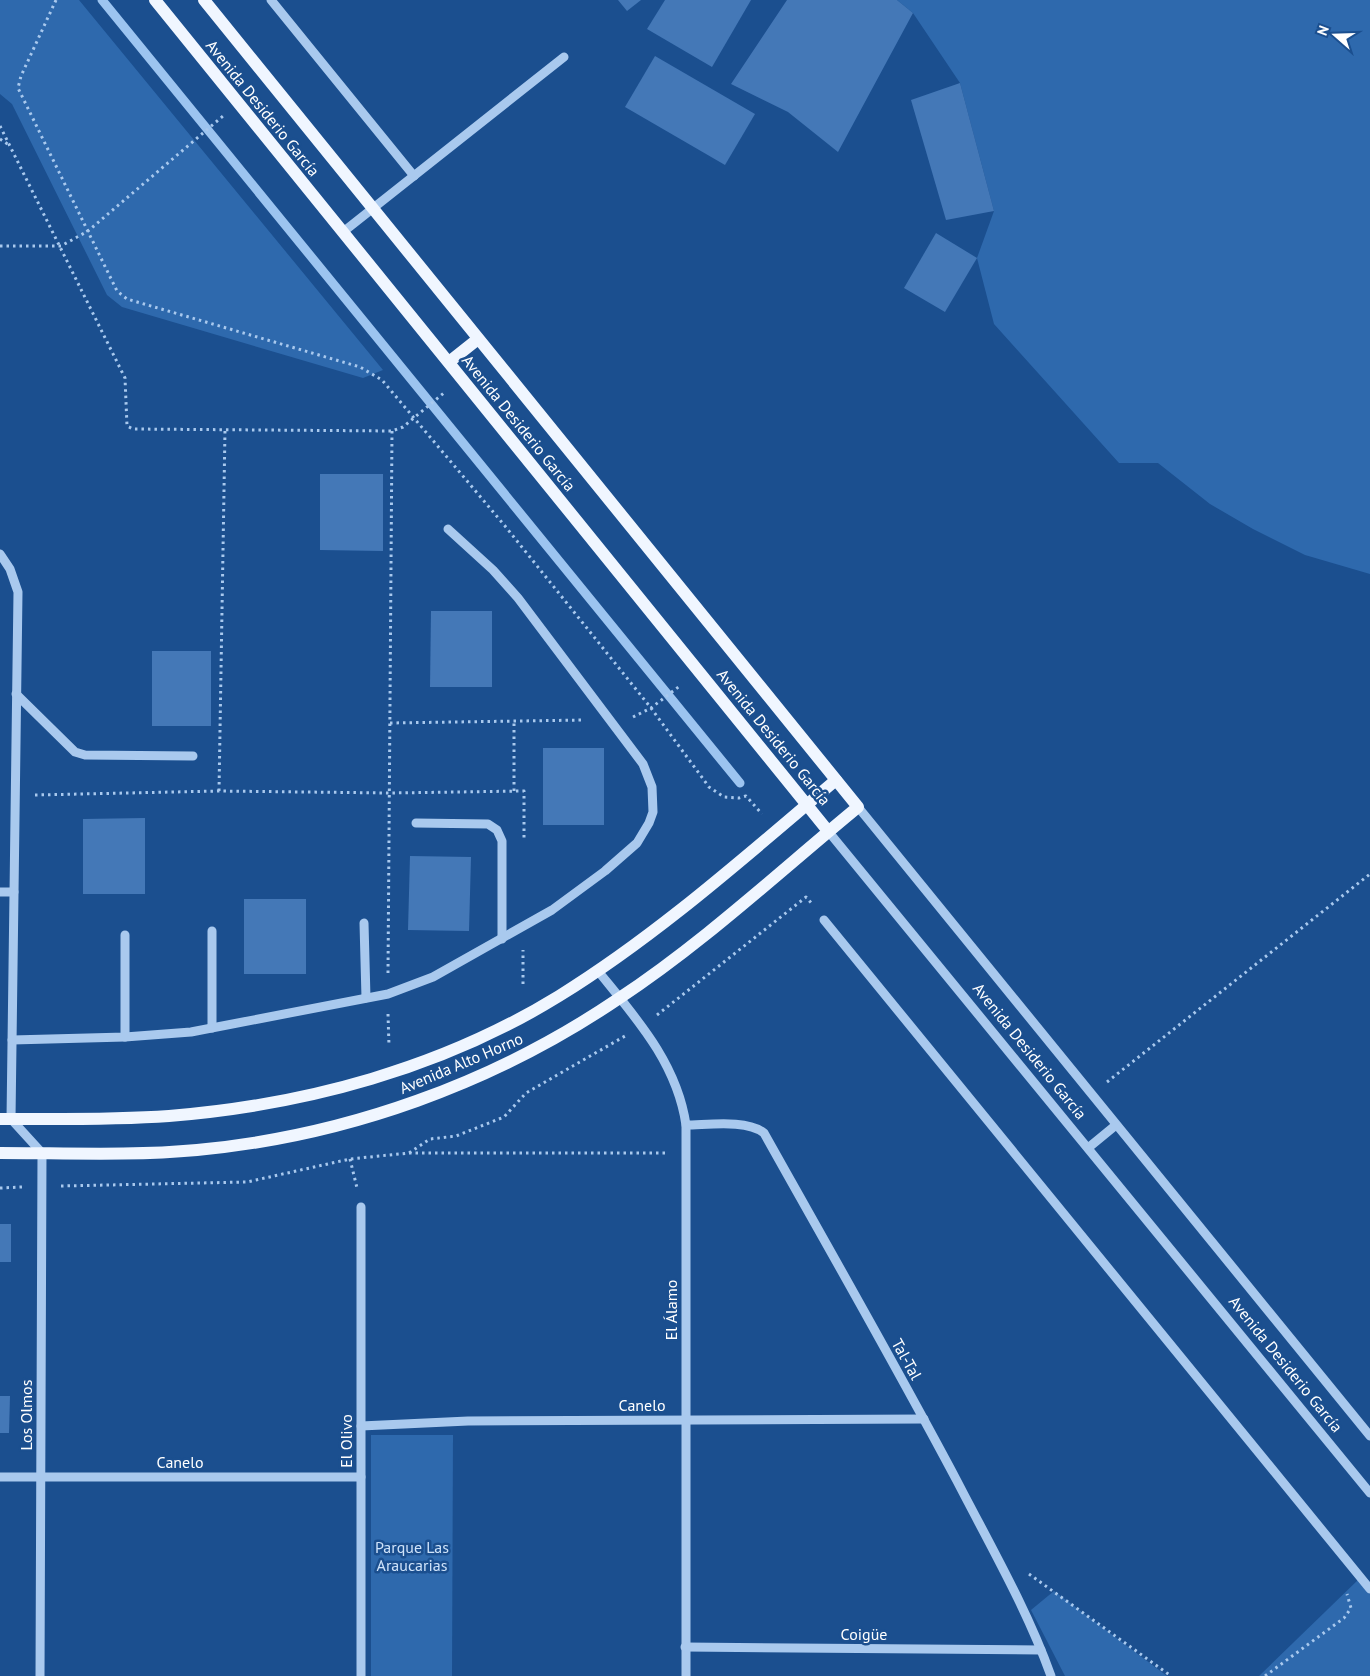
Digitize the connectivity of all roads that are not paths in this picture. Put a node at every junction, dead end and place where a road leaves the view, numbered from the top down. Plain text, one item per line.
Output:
1 (155, 0) edge
2 (204, 0) edge
3 (271, 0) edge
4 (564, 57) dead end
5 (414, 176) junction
6 (372, 209) junction
7 (343, 232) junction
8 (478, 340) junction
9 (449, 362) junction
10 (448, 529) dead end
11 (0, 554) edge
12 (16, 694) junction
13 (194, 756) dead end
14 (836, 780) junction
15 (807, 804) junction
16 (858, 807) junction
17 (416, 823) dead end
18 (828, 831) junction
19 (0, 892) edge
20 (14, 892) junction
21 (824, 920) dead end
22 (364, 922) dead end
23 (212, 931) dead end
24 (124, 935) dead end
25 (502, 939) junction
26 (598, 971) junction
27 (366, 998) junction
28 (620, 998) junction
29 (212, 1028) junction
30 (124, 1037) junction
31 (12, 1040) junction
32 (5, 1119) edge
33 (686, 1125) junction
34 (1116, 1125) junction
35 (1088, 1148) junction
36 (0, 1153) edge
37 (42, 1153) junction
38 (361, 1207) road end
39 (924, 1419) junction
40 (686, 1420) junction
41 (361, 1426) junction
42 (1370, 1436) edge
43 (0, 1477) edge
44 (41, 1477) junction
45 (361, 1477) junction
46 (1370, 1493) edge
47 (1370, 1589) edge
48 (685, 1647) junction
49 (1042, 1650) junction
50 (40, 1676) edge
51 (361, 1676) edge
52 (686, 1676) edge
53 (1051, 1676) edge

1 - 7 main road, Avenida Desiderio García
2 - 6 main road, Avenida Desiderio García
3 - 5 street
4 - 5 street
5 - 6 street
6 - 7 street
6 - 8 main road, Avenida Desiderio García
7 - 9 main road, Avenida Desiderio García
8 - 9 main road
8 - 14 main road, Avenida Desiderio García
9 - 15 main road, Avenida Desiderio García
10 - 25 street
11 - 12 street
12 - 13 street
12 - 20 street
14 - 15 main road, Avenida Alto Horno
14 - 16 main road, Avenida Desiderio García
15 - 18 main road, Avenida Desiderio García
15 - 26 main road, Avenida Alto Horno
16 - 18 main road, Avenida Alto Horno
16 - 34 street, Avenida Desiderio García
17 - 25 street
18 - 28 main road, Avenida Alto Horno
18 - 35 street, Avenida Desiderio García
19 - 20 street
20 - 31 street
21 - 47 street
22 - 27 street
23 - 29 street
24 - 30 street
25 - 27 street
26 - 28 street, El Álamo
26 - 32 main road, Avenida Alto Horno
27 - 29 street
28 - 33 street, El Álamo
28 - 37 main road, Avenida Alto Horno
29 - 30 street
30 - 31 street
31 - 32 street
32 - 37 street
33 - 39 street, Tal-Tal
33 - 40 street, El Álamo
34 - 35 street
34 - 42 street, Avenida Desiderio García
35 - 46 street, Avenida Desiderio García
36 - 37 main road, Avenida Alto Horno
37 - 44 street, Los Olmos
38 - 41 street, El Olivo
39 - 40 street, Canelo
39 - 49 street, Tal-Tal
40 - 41 street, Canelo
40 - 48 street, El Álamo
41 - 45 street, El Olivo
43 - 44 street, Canelo
44 - 45 street, Canelo
44 - 50 street, Los Olmos
45 - 51 street, El Olivo
48 - 49 street, Coigüe
48 - 52 street, El Álamo
49 - 53 street, Tal-Tal

